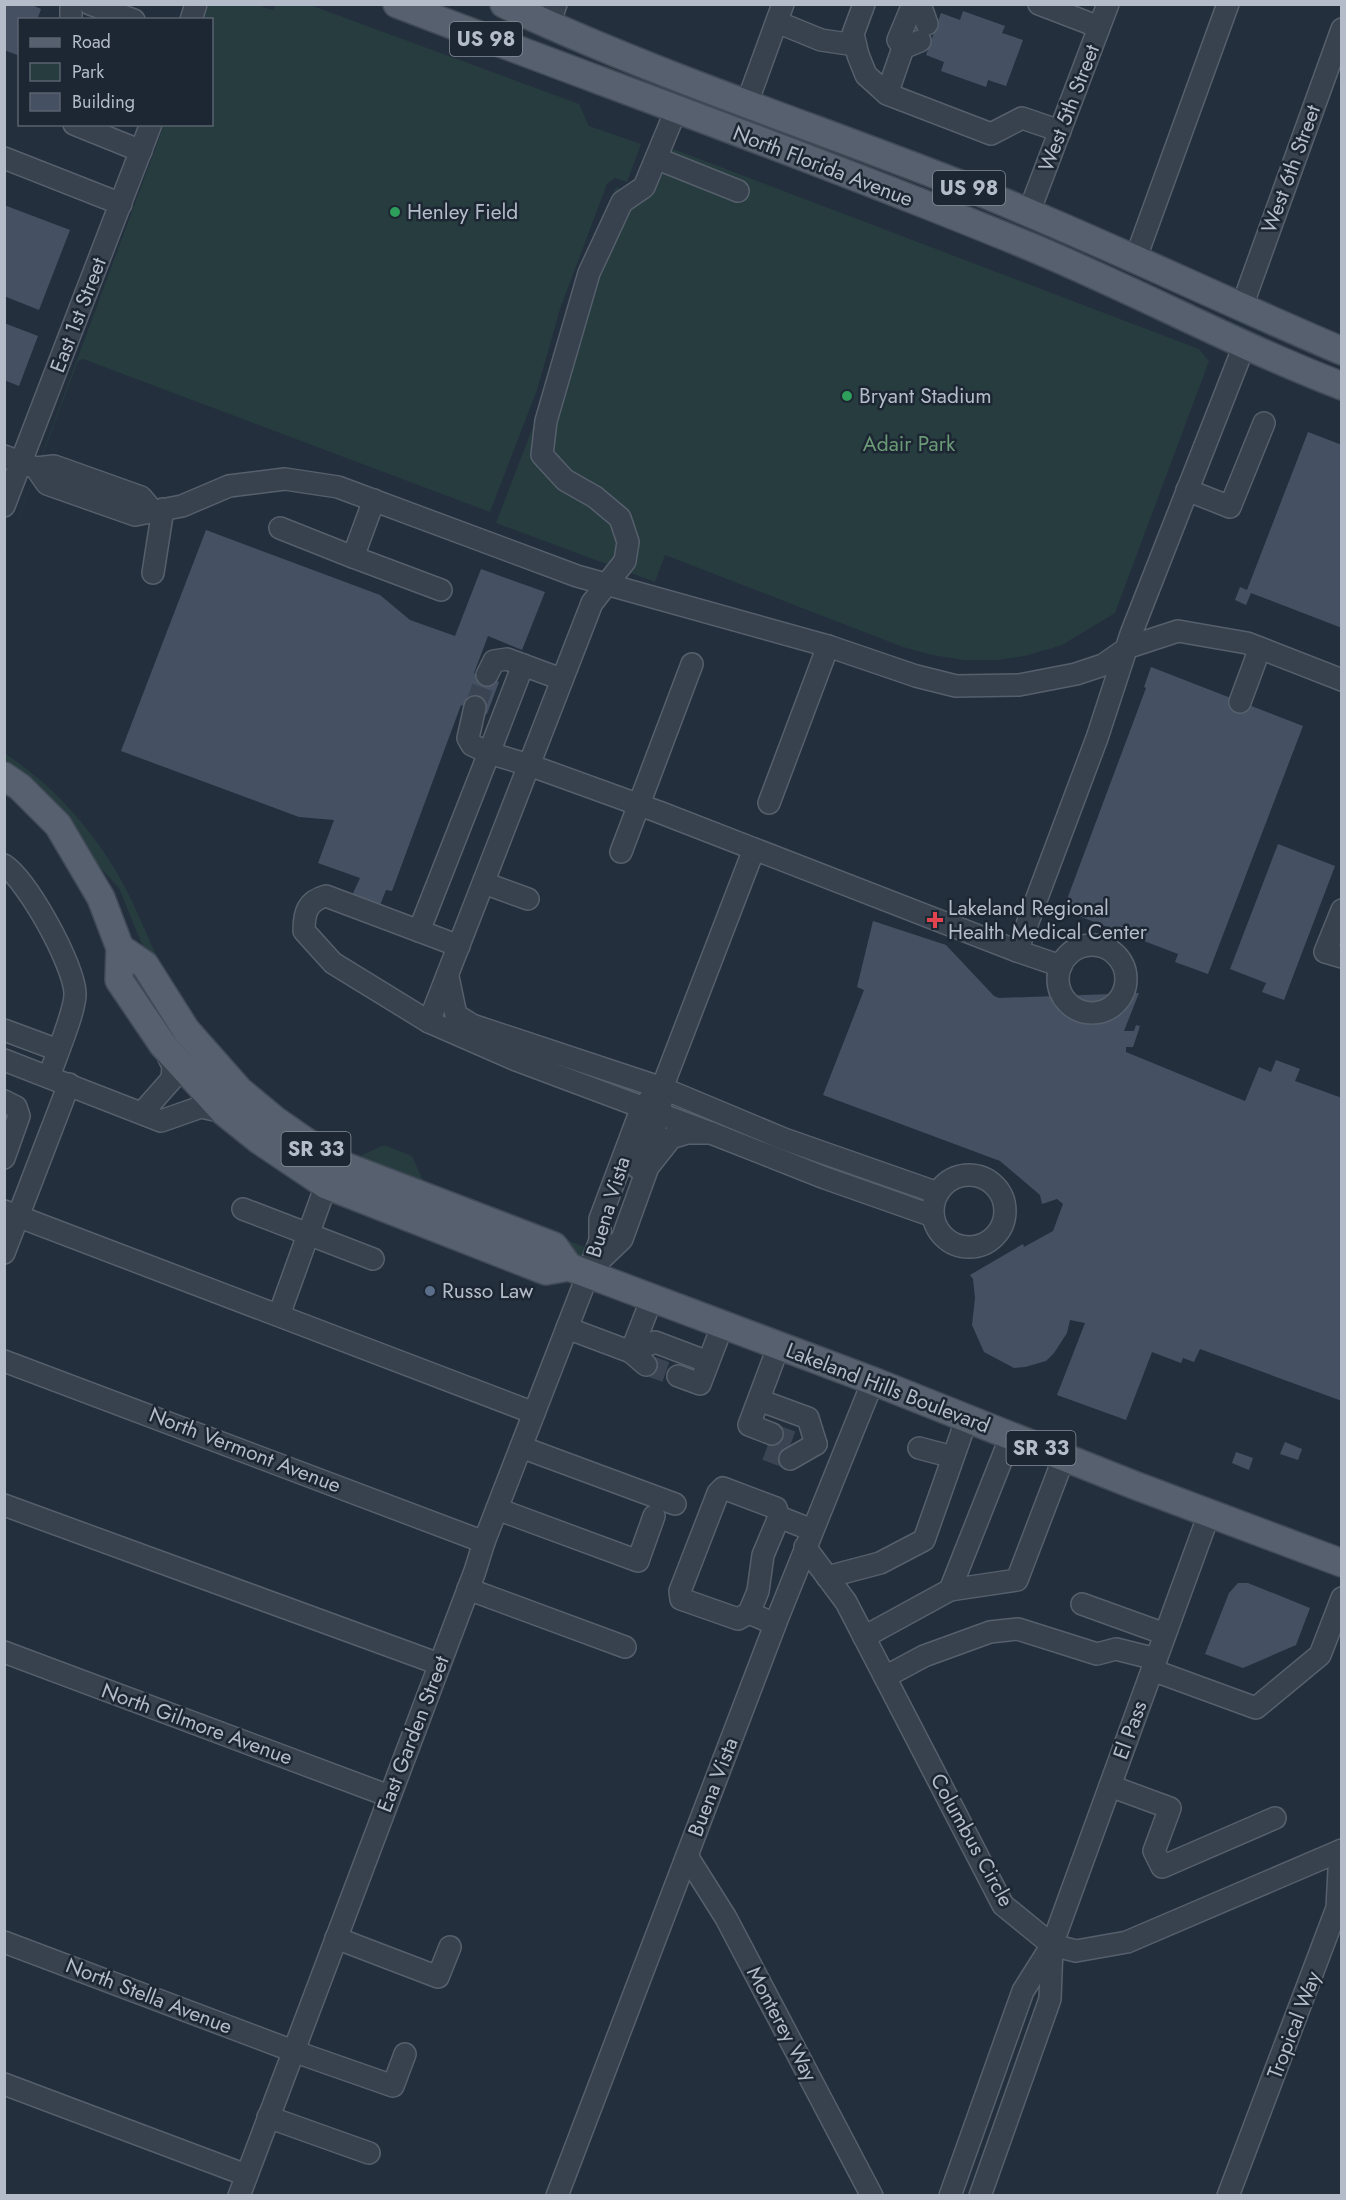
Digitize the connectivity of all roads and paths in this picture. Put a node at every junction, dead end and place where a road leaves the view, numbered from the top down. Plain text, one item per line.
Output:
1 (90, 4) edge
2 (397, 4) edge
3 (431, 4) edge
4 (504, 4) edge
5 (864, 4) edge
6 (913, 4) edge
7 (1039, 4) edge
8 (1108, 4) edge
9 (1228, 4) edge
10 (780, 13) edge
11 (552, 15) edge
12 (128, 18) edge
13 (1100, 27) junction
14 (918, 29) edge
15 (1341, 29) edge
16 (855, 45) junction
17 (887, 94) junction
18 (747, 103) junction
19 (676, 110) junction
20 (79, 126) edge
21 (151, 126) edge
22 (1060, 131) junction
23 (141, 151) junction
24 (4, 158) edge
25 (658, 159) junction
26 (738, 191) dead end
27 (121, 204) junction
28 (1029, 212) junction
29 (956, 217) junction
30 (1135, 260) junction
31 (1241, 309) junction
32 (1244, 346) junction
33 (1341, 351) edge
34 (1341, 386) edge
35 (1264, 423) dead end
36 (20, 462) edge
37 (1187, 490) junction
38 (374, 500) junction
39 (4, 506) edge
40 (158, 510) junction
41 (280, 528) dead end
42 (353, 557) junction
43 (153, 573) dead end
44 (606, 585) junction
45 (441, 590) dead end
46 (828, 646) junction
47 (1129, 647) junction
48 (1260, 648) junction
49 (692, 664) dead end
50 (523, 665) junction
51 (488, 675) tunnel mouth
52 (561, 679) junction
53 (1341, 680) edge
54 (1240, 702) dead end
55 (476, 707) tunnel mouth
56 (489, 753) junction
57 (529, 765) junction
58 (4, 776) edge
59 (769, 803) dead end
60 (640, 805) junction
61 (754, 849) junction
62 (621, 852) dead end
63 (4, 865) edge
64 (484, 883) junction
65 (528, 899) dead end
66 (1341, 910) edge
67 (419, 931) junction
68 (459, 946) junction
69 (120, 948) junction
70 (1017, 951) junction
71 (1341, 957) edge
72 (1061, 966) dead end
73 (447, 977) junction
74 (429, 1022) junction
75 (4, 1030) edge
76 (163, 1046) junction
77 (58, 1050) junction
78 (4, 1060) edge
79 (49, 1077) junction
80 (69, 1084) junction
81 (662, 1088) junction
82 (4, 1101) edge
83 (651, 1110) junction
84 (224, 1112) junction
85 (142, 1113) junction
86 (711, 1133) junction
87 (4, 1158) edge
88 (326, 1185) junction
89 (938, 1193) junction
90 (243, 1209) dead end
91 (11, 1214) edge
92 (933, 1216) junction
93 (307, 1234) junction
94 (613, 1245) junction
95 (4, 1253) edge
96 (374, 1259) dead end
97 (578, 1270) junction
98 (652, 1298) junction
99 (279, 1316) junction
100 (723, 1324) junction
101 (567, 1328) junction
102 (779, 1345) junction
103 (639, 1358) junction
104 (4, 1361) edge
105 (708, 1362) junction
106 (678, 1376) tunnel mouth
107 (873, 1381) junction
108 (759, 1400) junction
109 (534, 1413) junction
110 (967, 1418) junction
111 (1011, 1436) junction
112 (767, 1438) tunnel mouth
113 (520, 1447) junction
114 (846, 1448) junction
115 (919, 1448) dead end
116 (953, 1457) junction
117 (1064, 1457) junction
118 (675, 1504) dead end
119 (4, 1505) edge
120 (497, 1509) junction
121 (1209, 1514) junction
122 (654, 1516) dead end
123 (779, 1517) junction
124 (808, 1538) junction
125 (484, 1542) junction
126 (1341, 1563) edge
127 (827, 1577) junction
128 (468, 1589) junction
129 (950, 1590) junction
130 (1341, 1598) edge
131 (1082, 1604) dead end
132 (749, 1613) junction
133 (775, 1624) junction
134 (1165, 1634) junction
135 (864, 1637) junction
136 (626, 1647) dead end
137 (4, 1652) edge
138 (440, 1664) junction
139 (1154, 1665) junction
140 (885, 1677) junction
141 (1110, 1786) junction
142 (389, 1796) junction
143 (1275, 1818) dead end
144 (1341, 1850) edge
145 (687, 1856) junction
146 (336, 1938) junction
147 (4, 1942) edge
148 (1052, 1945) junction
149 (450, 1947) dead end
150 (293, 2051) junction
151 (405, 2054) dead end
152 (4, 2084) edge
153 (268, 2117) junction
154 (369, 2153) dead end
155 (246, 2175) junction
156 (239, 2196) edge
157 (557, 2196) edge
158 (872, 2196) edge
159 (950, 2196) edge
160 (980, 2196) edge
161 (1228, 2196) edge

1 - 12 street
2 - 19 main road, North Florida Avenue / US 98
3 - 11 main road
4 - 11 main road, North Florida Avenue / US 98
5 - 16 street
6 - 14 street
7 - 13 street
8 - 13 street, West 5th Street
9 - 30 street
10 - 16 street
10 - 18 street
11 - 18 main road, North Florida Avenue / US 98
13 - 22 street, West 5th Street
14 - 17 street
15 - 31 street, West 6th Street
16 - 17 street
17 - 22 street
18 - 28 main road, North Florida Avenue / US 98
19 - 25 street
19 - 29 main road, North Florida Avenue / US 98
20 - 23 street
21 - 23 street, East 1st Street
22 - 28 street, West 5th Street
23 - 27 street, East 1st Street
24 - 27 street
25 - 26 street
25 - 44 street
27 - 36 street, East 1st Street
28 - 29 main road
28 - 30 main road, North Florida Avenue / US 98
29 - 32 main road, North Florida Avenue / US 98
30 - 31 main road, North Florida Avenue / US 98
31 - 33 main road, North Florida Avenue / US 98
32 - 34 main road, North Florida Avenue / US 98
32 - 37 street
35 - 37 street
36 - 39 street, East 1st Street
36 - 40 street
37 - 47 street
38 - 40 street
38 - 42 street
38 - 44 street
40 - 43 street
41 - 42 street
42 - 45 street
44 - 46 street
44 - 52 street
46 - 47 street
46 - 59 street
47 - 48 street
47 - 70 street
48 - 53 street
48 - 54 street
49 - 60 street
50 - 51 street
50 - 52 street
50 - 56 street
52 - 57 street
55 - 56 street
56 - 57 street
56 - 67 street
57 - 60 street
57 - 64 street
58 - 69 main road, Lakeland Hills Boulevard / SR 33
60 - 61 street
60 - 62 street
61 - 70 street
61 - 81 street
63 - 77 street
64 - 65 street
64 - 68 street
66 - 71 street
67 - 68 street
67 - 74 street
68 - 73 street
69 - 76 main road, Lakeland Hills Boulevard / SR 33
69 - 97 main road, SR 33
70 - 72 street
73 - 74 street
73 - 81 street
74 - 83 street
75 - 77 street
76 - 84 main road, Lakeland Hills Boulevard / SR 33
76 - 85 street
77 - 79 street
78 - 79 street
79 - 80 street
80 - 85 street
80 - 91 street
81 - 83 street
81 - 89 street
82 - 87 street
83 - 86 street
83 - 94 street
83 - 97 street, Buena Vista
84 - 85 street
84 - 88 main road, Lakeland Hills Boulevard / SR 33
86 - 92 street
86 - 94 street
88 - 93 street
88 - 97 main road, Lakeland Hills Boulevard / SR 33
89 - 92 street
89 - 92 street
90 - 93 street
91 - 95 street
91 - 99 street
93 - 96 street
93 - 99 street
94 - 97 street
97 - 98 main road, Lakeland Hills Boulevard / SR 33
97 - 101 street, East Garden Street
98 - 100 main road, Lakeland Hills Boulevard / SR 33
98 - 103 street
99 - 109 street
100 - 102 main road, Lakeland Hills Boulevard / SR 33
100 - 105 street
101 - 103 street
101 - 109 street, East Garden Street
102 - 107 main road, Lakeland Hills Boulevard / SR 33
102 - 108 street
103 - 105 street
104 - 125 street, North Vermont Avenue
105 - 106 street
107 - 110 main road, Lakeland Hills Boulevard / SR 33
107 - 114 street, Buena Vista
108 - 112 street
108 - 114 street
109 - 113 street, East Garden Street
110 - 111 main road, Lakeland Hills Boulevard / SR 33
110 - 116 street
111 - 117 main road, Lakeland Hills Boulevard / SR 33
111 - 129 street
113 - 118 street
113 - 120 street, East Garden Street
114 - 124 street, Buena Vista
115 - 116 street
116 - 127 street
117 - 121 main road, Lakeland Hills Boulevard / SR 33
117 - 129 street
119 - 138 street
120 - 122 street
120 - 125 street, East Garden Street
121 - 126 main road, Lakeland Hills Boulevard / SR 33
121 - 134 street, El Pass
123 - 124 street
123 - 132 street
123 - 132 street
124 - 127 street, Columbus Circle
124 - 133 street, Buena Vista
125 - 128 street, East Garden Street
127 - 135 street, Columbus Circle
128 - 136 street
128 - 138 street, East Garden Street
129 - 135 street
130 - 139 street
131 - 134 street
132 - 133 street
133 - 145 street, Buena Vista
134 - 139 street, El Pass
135 - 140 street, Columbus Circle
137 - 142 street, North Gilmore Avenue
138 - 142 street, East Garden Street
139 - 140 street
139 - 141 street, El Pass
140 - 148 street, Columbus Circle
141 - 143 street
141 - 148 street, El Pass
142 - 146 street, East Garden Street
144 - 148 street, Columbus Circle
144 - 161 street, Tropical Way
145 - 157 street, Buena Vista
145 - 158 street, Monterey Way
146 - 149 street
146 - 150 street, East Garden Street
147 - 150 street, North Stella Avenue
148 - 159 street, El Pass
148 - 160 street, El Pass
150 - 151 street, North Stella Avenue
150 - 153 street, East Garden Street
152 - 155 street
153 - 154 street
153 - 155 street, East Garden Street
155 - 156 street, East Garden Street

